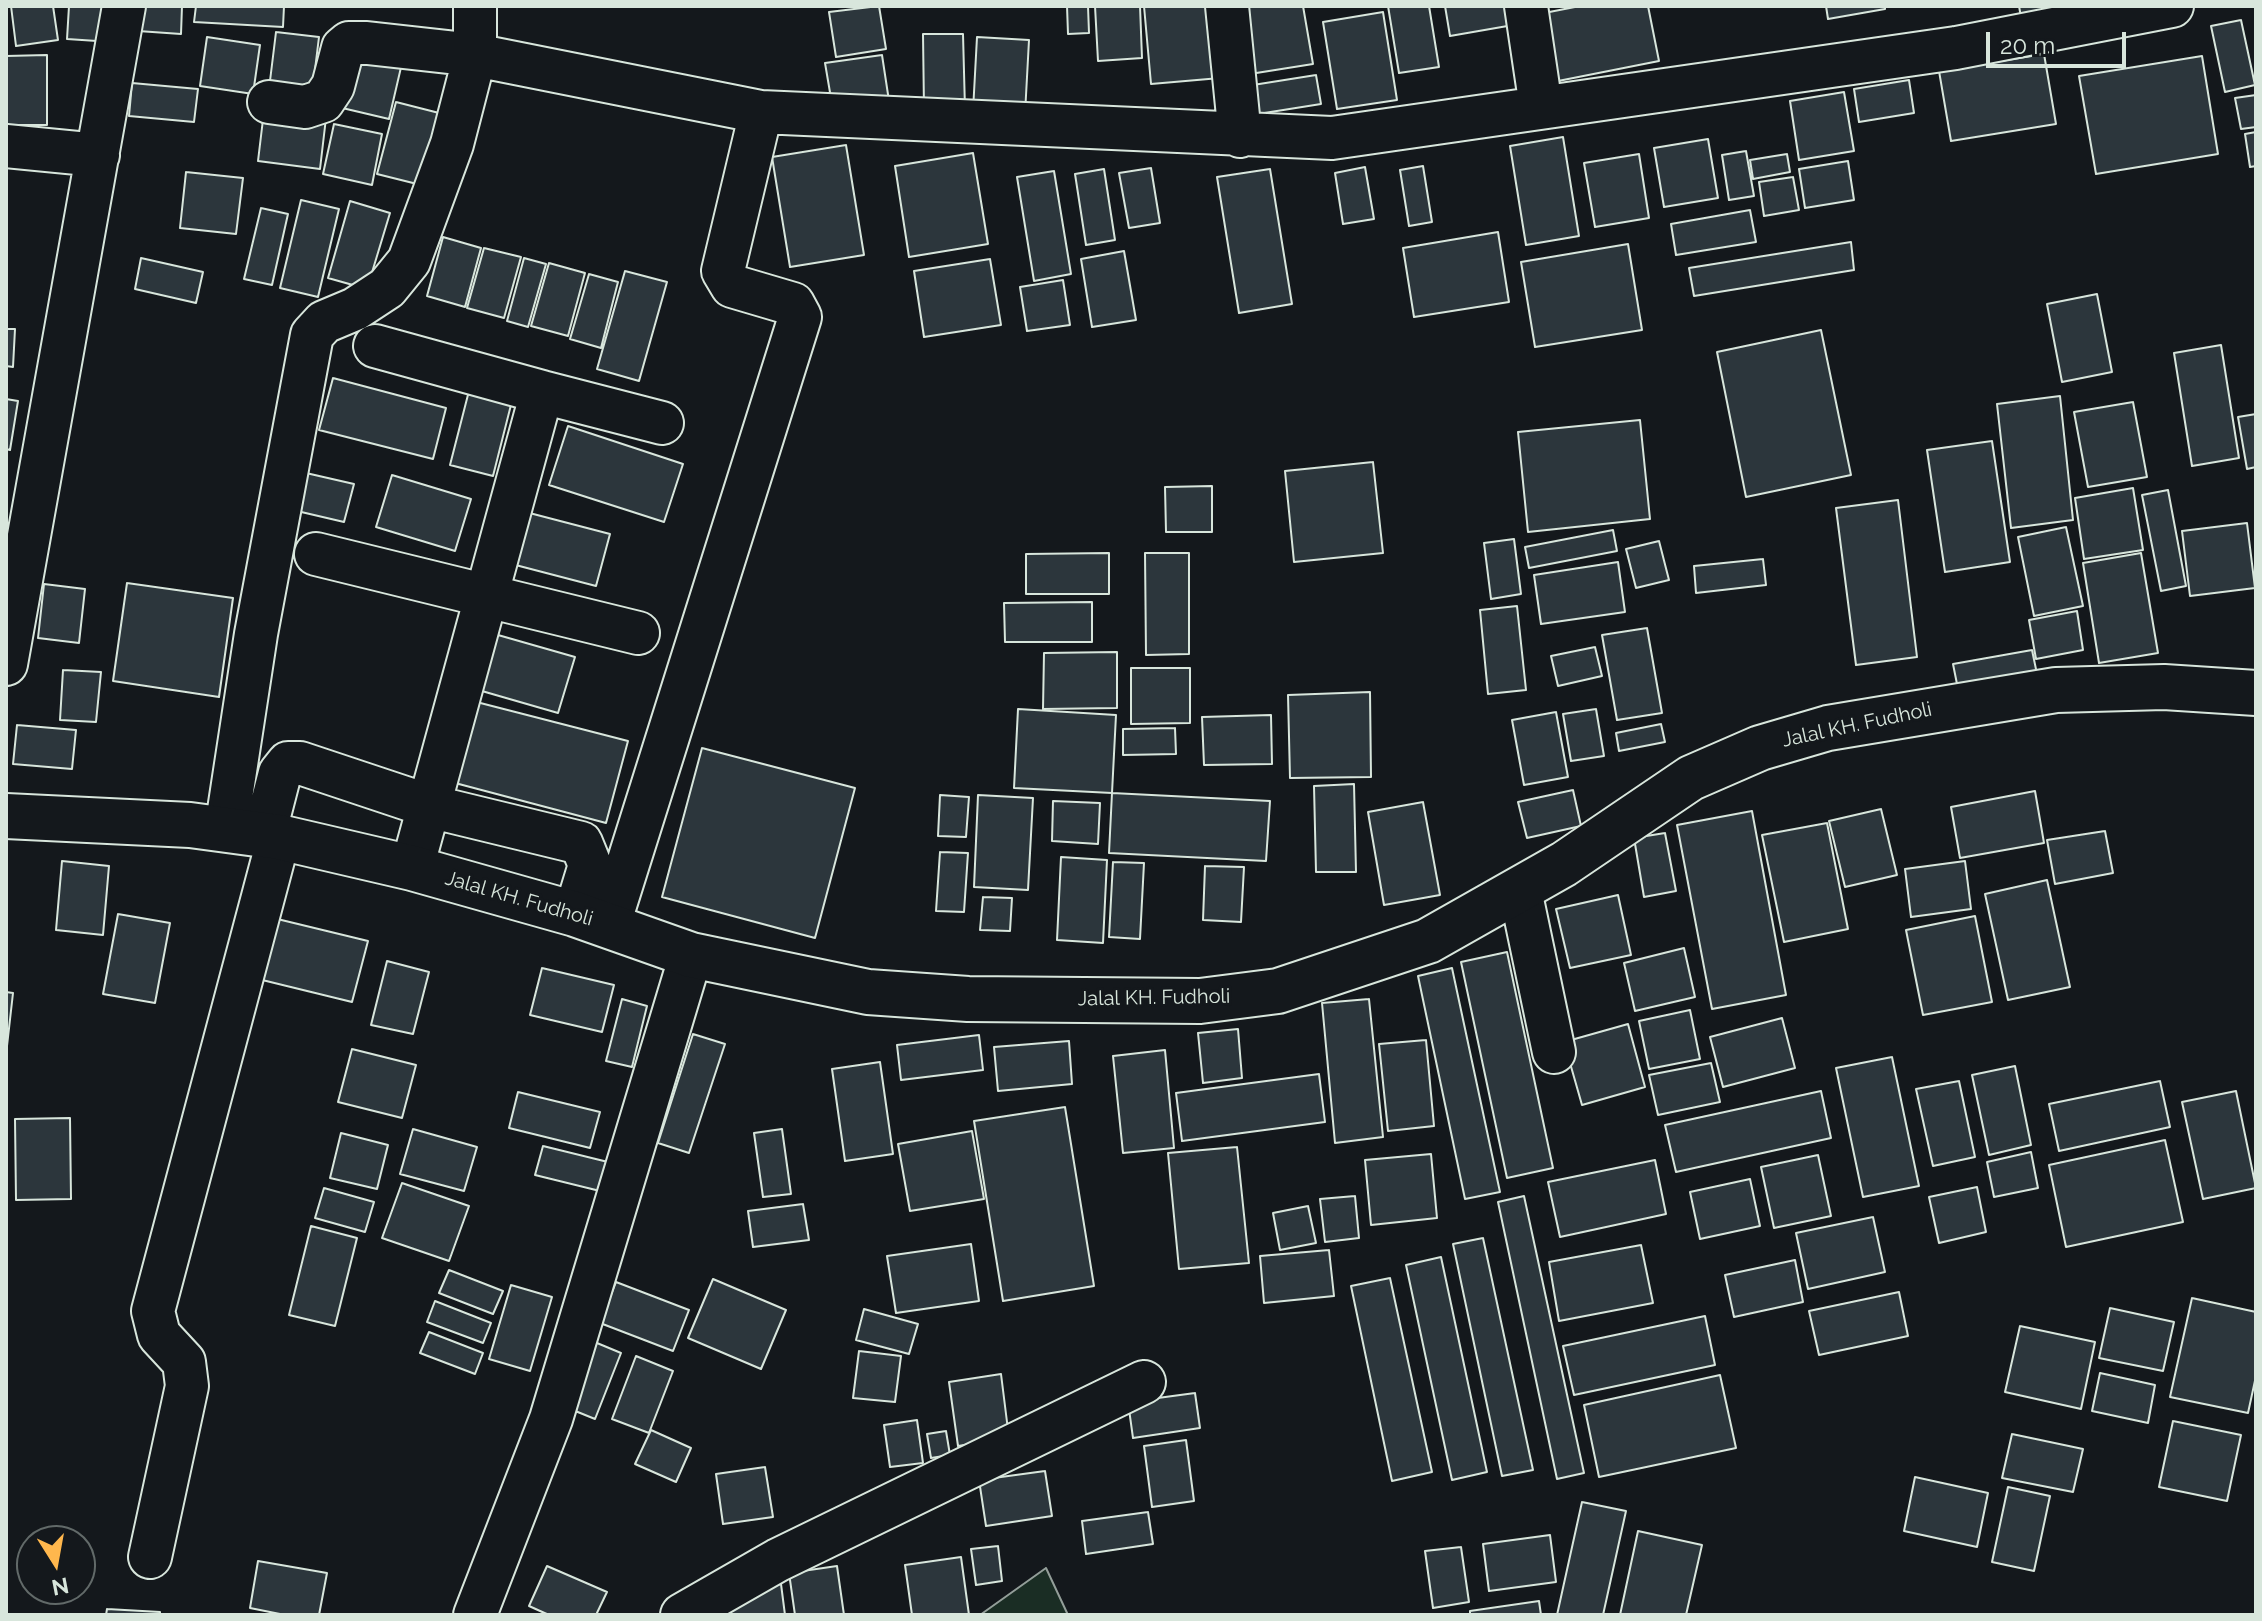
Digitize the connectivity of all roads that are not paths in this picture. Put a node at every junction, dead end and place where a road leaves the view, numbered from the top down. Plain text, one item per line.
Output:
1 (124, 6) edge
2 (475, 6) edge
3 (1227, 6) edge
4 (1526, 6) edge
5 (2172, 6) edge
6 (475, 55) junction
7 (269, 102) dead end
8 (1541, 107) junction
9 (761, 112) junction
10 (1240, 136) junction
11 (6, 146) edge
12 (98, 155) junction
13 (375, 346) dead end
14 (542, 392) junction
15 (662, 423) dead end
16 (316, 554) dead end
17 (487, 598) junction
18 (638, 633) dead end
19 (6, 664) edge
20 (2256, 693) edge
21 (429, 806) junction
22 (6, 816) edge
23 (256, 834) junction
24 (412, 868) junction
25 (1520, 890) junction
26 (592, 919) junction
27 (691, 955) junction
28 (1554, 1052) dead end
29 (1144, 1382) dead end
30 (150, 1557) dead end
31 (475, 1615) edge
32 (682, 1615) edge

1 - 12 street
2 - 6 street
3 - 10 street
4 - 8 street
5 - 8 street
6 - 7 street
6 - 9 street
6 - 23 street
8 - 10 street
9 - 10 street
9 - 26 street
11 - 12 street
12 - 19 street
13 - 14 street
14 - 15 street
14 - 17 street
16 - 17 street
17 - 18 street
17 - 21 street
20 - 25 main road, Jalal KH. Fudholi
21 - 23 street
21 - 24 street
21 - 26 street
22 - 23 main road, Jalal KH. Fudholi
23 - 24 main road, Jalal KH. Fudholi
23 - 30 street
24 - 26 main road, Jalal KH. Fudholi
25 - 27 main road, Jalal KH. Fudholi
25 - 28 street
26 - 27 main road, Jalal KH. Fudholi
27 - 31 street
29 - 32 street

